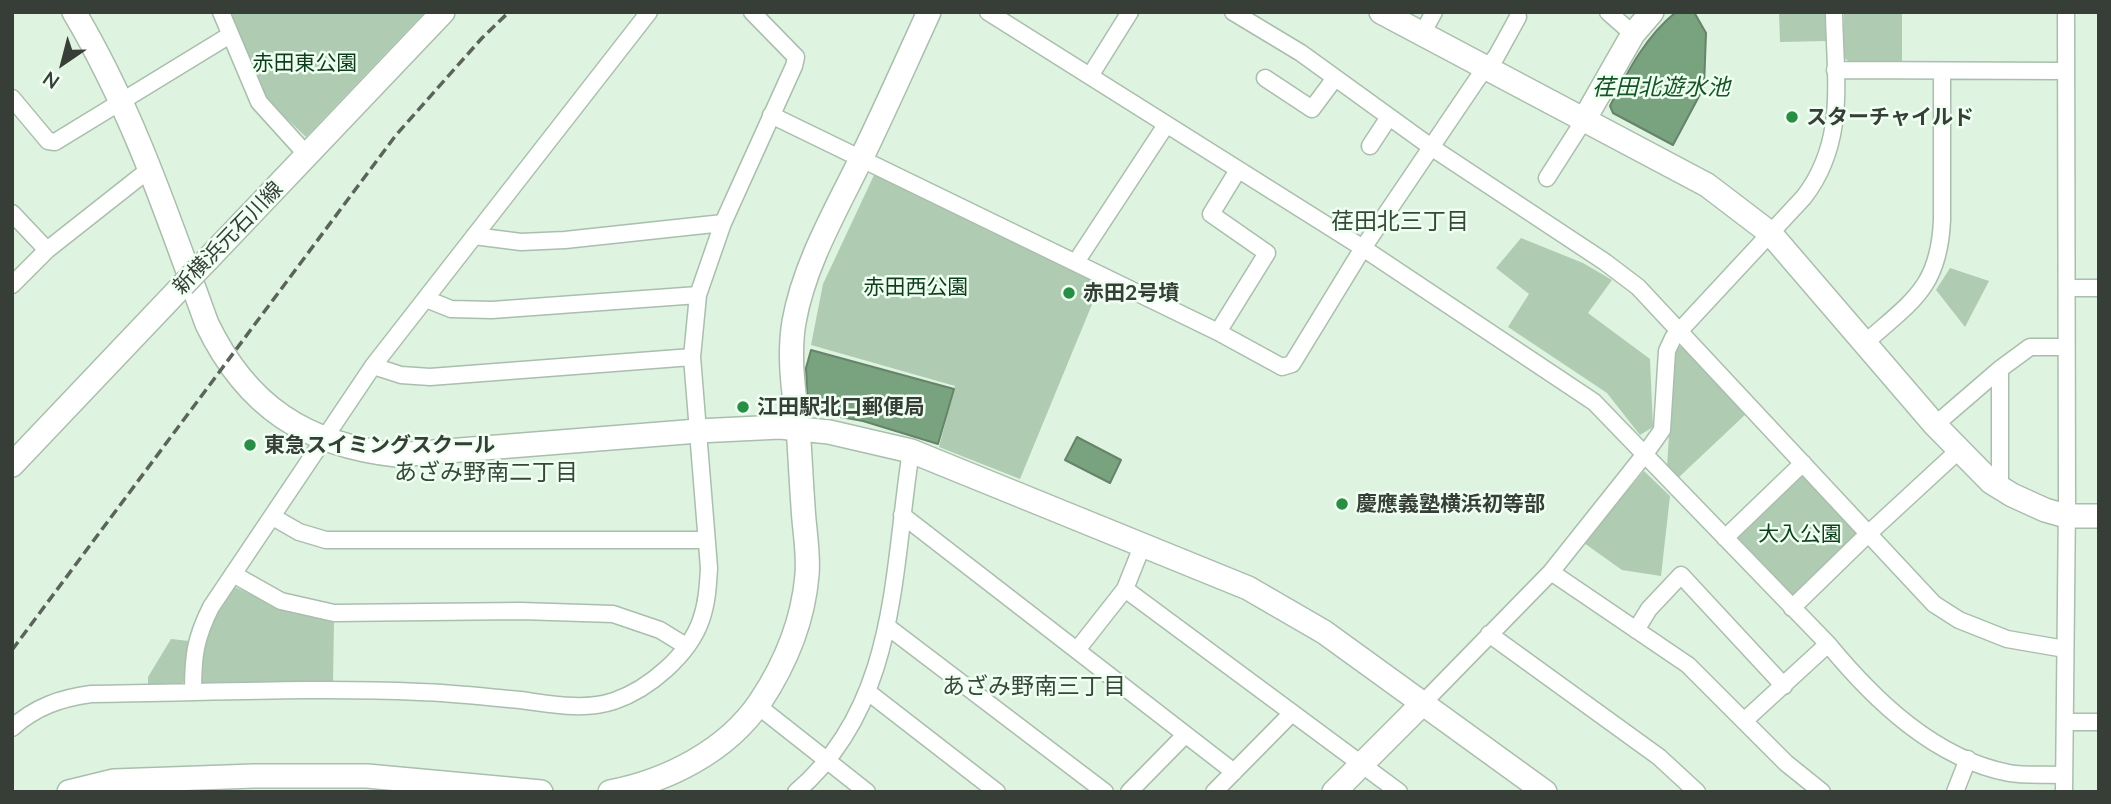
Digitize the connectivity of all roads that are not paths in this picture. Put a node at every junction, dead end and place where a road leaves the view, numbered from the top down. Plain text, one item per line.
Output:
1 (74, 12) edge
2 (222, 12) edge
3 (443, 12) edge
4 (649, 12) edge
5 (751, 12) edge
6 (929, 12) edge
7 (988, 12) edge
8 (1130, 12) edge
9 (1233, 12) edge
10 (1381, 12) edge
11 (1434, 12) edge
12 (1608, 12) edge
13 (1652, 12) edge
14 (1834, 12) edge
15 (2066, 12) edge
16 (1518, 17) dead end
17 (1422, 34) junction
18 (1633, 34) junction
19 (230, 35) junction
20 (1485, 69) junction
21 (1835, 70) junction
22 (1942, 71) junction
23 (2066, 71) junction
24 (1090, 76) junction
25 (1265, 78) dead end
26 (1335, 78) junction
27 (12, 98) edge
28 (122, 102) junction
29 (771, 115) junction
30 (1390, 117) junction
31 (1584, 120) junction
32 (1166, 125) junction
33 (1370, 146) dead end
34 (1431, 147) junction
35 (307, 155) junction
36 (861, 159) junction
37 (150, 168) junction
38 (1238, 170) junction
39 (1547, 178) dead end
40 (12, 213) edge
41 (723, 223) junction
42 (1770, 233) junction
43 (474, 236) junction
44 (1363, 248) junction
45 (47, 250) junction
46 (1076, 262) junction
47 (12, 285) edge
48 (2067, 288) junction
49 (2099, 288) edge
50 (698, 295) junction
51 (426, 299) junction
52 (1679, 329) junction
53 (1217, 332) junction
54 (1865, 343) junction
55 (2066, 347) junction
56 (691, 357) junction
57 (373, 366) junction
58 (2000, 369) junction
59 (1935, 425) junction
60 (798, 428) junction
61 (698, 431) junction
62 (325, 440) junction
63 (911, 451) junction
64 (1958, 451) junction
65 (1645, 454) junction
66 (14, 460) edge
67 (1803, 463) junction
68 (2000, 487) junction
69 (902, 515) junction
70 (2066, 516) junction
71 (2099, 516) edge
72 (273, 517) junction
73 (1868, 534) junction
74 (1725, 538) junction
75 (706, 540) junction
76 (1143, 544) junction
77 (1551, 572) junction
78 (233, 574) junction
79 (1125, 589) junction
80 (1792, 608) junction
81 (888, 627) junction
82 (1636, 630) junction
83 (1489, 634) junction
84 (1828, 644) junction
85 (686, 646) junction
86 (2065, 649) junction
87 (1077, 650) junction
88 (1784, 686) junction
89 (193, 692) junction
90 (868, 692) junction
91 (1423, 703) junction
92 (758, 706) junction
93 (1291, 714) junction
94 (1744, 721) junction
95 (2066, 722) junction
96 (2099, 722) edge
97 (12, 728) edge
98 (1184, 736) junction
99 (1968, 759) junction
100 (826, 761) junction
101 (1361, 764) junction
102 (1234, 772) junction
103 (2063, 775) junction
104 (254, 784) edge
105 (69, 792) edge
106 (541, 792) edge
107 (610, 792) edge
108 (796, 792) edge
109 (867, 792) edge
110 (997, 792) edge
111 (1105, 792) edge
112 (1129, 792) edge
113 (1214, 792) edge
114 (1334, 792) edge
115 (1399, 792) edge
116 (1545, 792) edge
117 (1697, 792) edge
118 (1822, 792) edge
119 (1955, 792) edge
120 (2064, 792) edge

1 - 28 street
2 - 19 street
3 - 35 street, 新横浜元石川線
4 - 43 street
5 - 29 street
6 - 36 street
7 - 24 street
8 - 24 street
9 - 26 street
10 - 17 street
11 - 17 street
12 - 18 street
13 - 18 street
14 - 21 street
15 - 23 street
16 - 20 street
17 - 20 street
18 - 31 street
19 - 28 street
19 - 35 street
20 - 31 street
20 - 34 street
21 - 22 street
21 - 42 street
22 - 23 street
22 - 54 street
23 - 48 street
24 - 32 street
25 - 26 street
26 - 30 street
27 - 28 street
28 - 37 street
29 - 36 street
29 - 41 street
30 - 33 street
30 - 34 street
31 - 39 street
31 - 42 street
32 - 38 street
32 - 46 street
34 - 44 street
34 - 52 street
35 - 66 street, 新横浜元石川線, bridge
36 - 46 street
36 - 60 street
37 - 45 street
37 - 62 street
38 - 44 street
38 - 53 street
40 - 45 street
41 - 43 street
41 - 50 street
42 - 52 street
42 - 54 street
43 - 51 street
44 - 53 street
44 - 65 street
45 - 47 street
46 - 53 street
48 - 49 street
48 - 55 street
50 - 51 street
50 - 56 street
51 - 57 street
52 - 65 street
52 - 67 street
54 - 59 street
55 - 58 street
55 - 70 street
56 - 57 street
56 - 61 street
57 - 62 street
58 - 59 street
58 - 68 street
59 - 64 street
60 - 61 street
60 - 63 street
60 - 92 street
61 - 62 street
61 - 75 street
62 - 72 street
63 - 69 street
63 - 76 street
64 - 68 street
64 - 73 street
65 - 74 street
65 - 77 street
67 - 73 street
67 - 74 street
68 - 70 street
69 - 81 street
69 - 87 street
70 - 71 street
70 - 86 street
72 - 75 street
72 - 78 street
73 - 80 street
73 - 86 street
74 - 80 street
75 - 85 street
76 - 79 street
76 - 91 street
77 - 82 street
77 - 83 street
78 - 85 street
78 - 89 street
79 - 87 street
79 - 93 street
80 - 84 street
81 - 90 street
81 - 111 street
82 - 88 street
82 - 94 street
83 - 91 street
83 - 117 street
84 - 88 street
84 - 99 street
85 - 89 street
86 - 95 street
87 - 98 street
88 - 94 street
89 - 97 street
90 - 100 street
90 - 110 street
91 - 101 street
91 - 116 street
92 - 100 street
92 - 107 street
93 - 101 street
93 - 102 street
94 - 118 street
95 - 96 street
95 - 103 street
98 - 102 street
98 - 112 street
99 - 103 street
99 - 119 street
100 - 108 street
100 - 109 street
101 - 114 street
101 - 115 street
102 - 113 street
103 - 120 street
104 - 105 street
104 - 106 street

